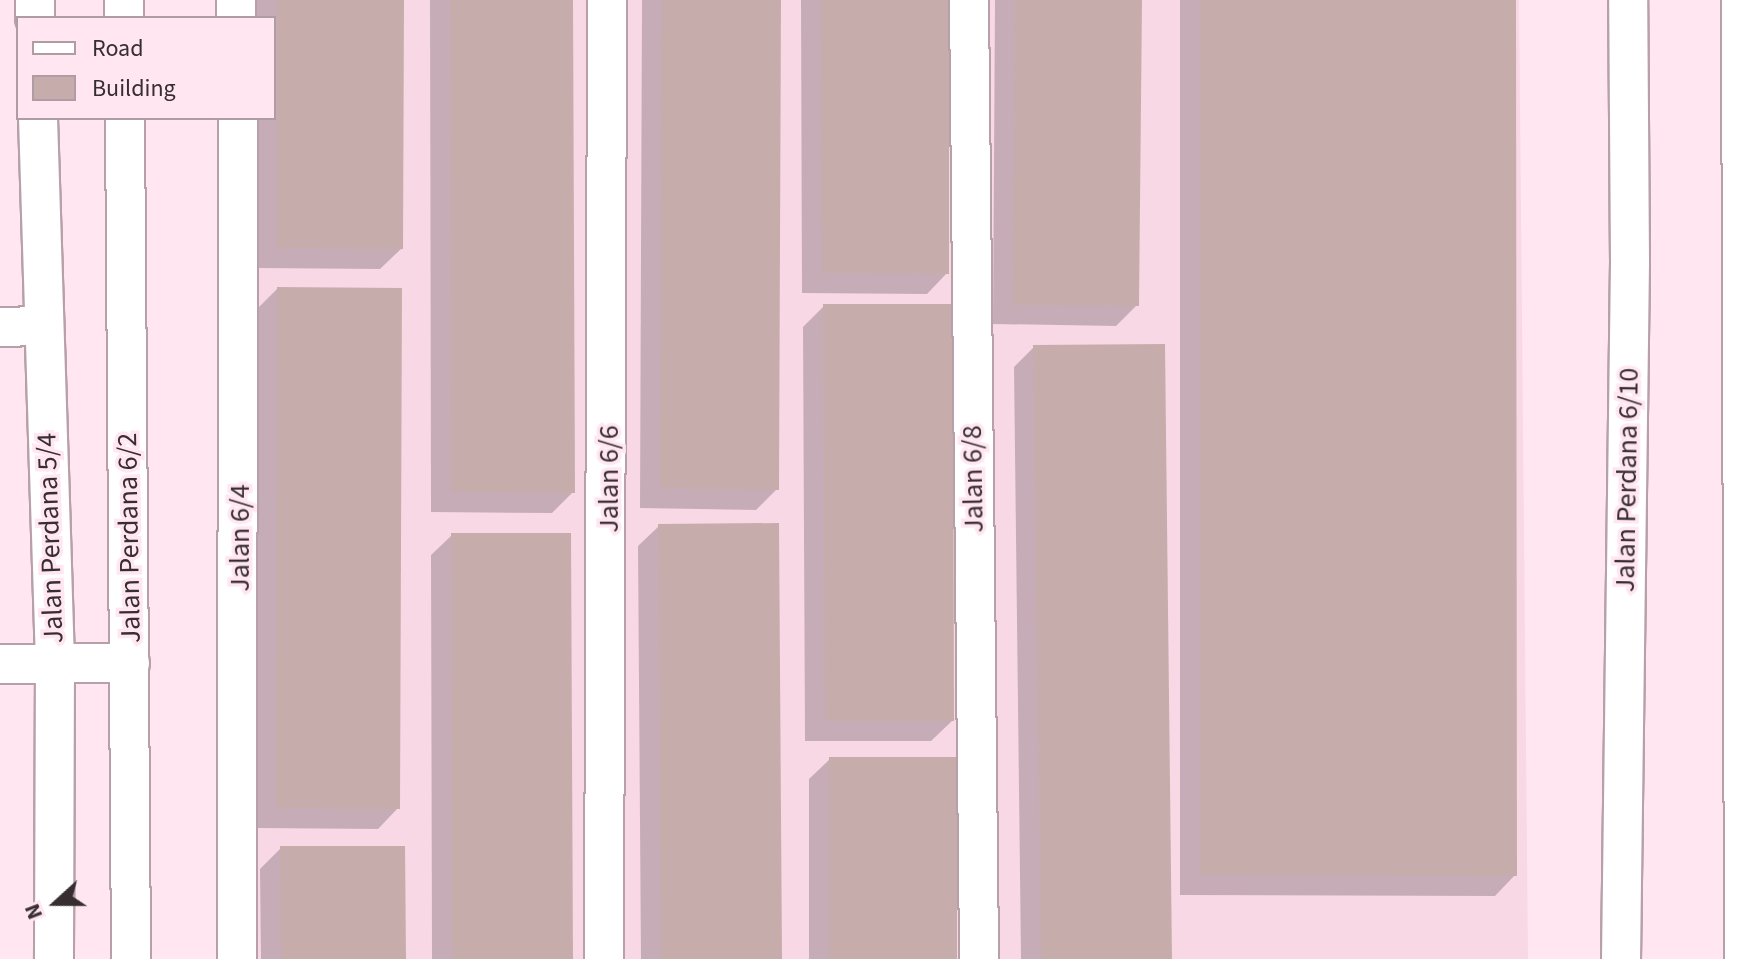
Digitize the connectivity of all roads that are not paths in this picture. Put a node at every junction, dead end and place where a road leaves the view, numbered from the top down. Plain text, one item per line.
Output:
1 (607, 0) edge
2 (969, 0) edge
3 (1628, 0) edge
4 (1747, 13) edge
5 (38, 120) edge
6 (125, 120) edge
7 (238, 120) edge
8 (42, 326) junction
9 (0, 327) edge
10 (1751, 360) edge
11 (55, 663) junction
12 (130, 663) junction
13 (0, 664) edge
14 (1750, 707) edge
15 (54, 959) edge
16 (131, 959) edge
17 (237, 959) edge
18 (604, 959) edge
19 (979, 959) edge
20 (1621, 959) edge
21 (1744, 959) edge

1 - 18 street, Jalan 6/6
2 - 19 street, Jalan 6/8
3 - 20 street, Jalan Perdana 6/10
4 - 10 street
5 - 8 street, Jalan Perdana 5/4
6 - 12 street, Jalan Perdana 6/2
7 - 17 street, Jalan 6/4
8 - 9 street
8 - 11 street, Jalan Perdana 5/4
10 - 14 street
11 - 12 street
11 - 13 street
11 - 15 street, Jalan Perdana 5/4
12 - 16 street, Jalan Perdana 6/2
14 - 21 street

